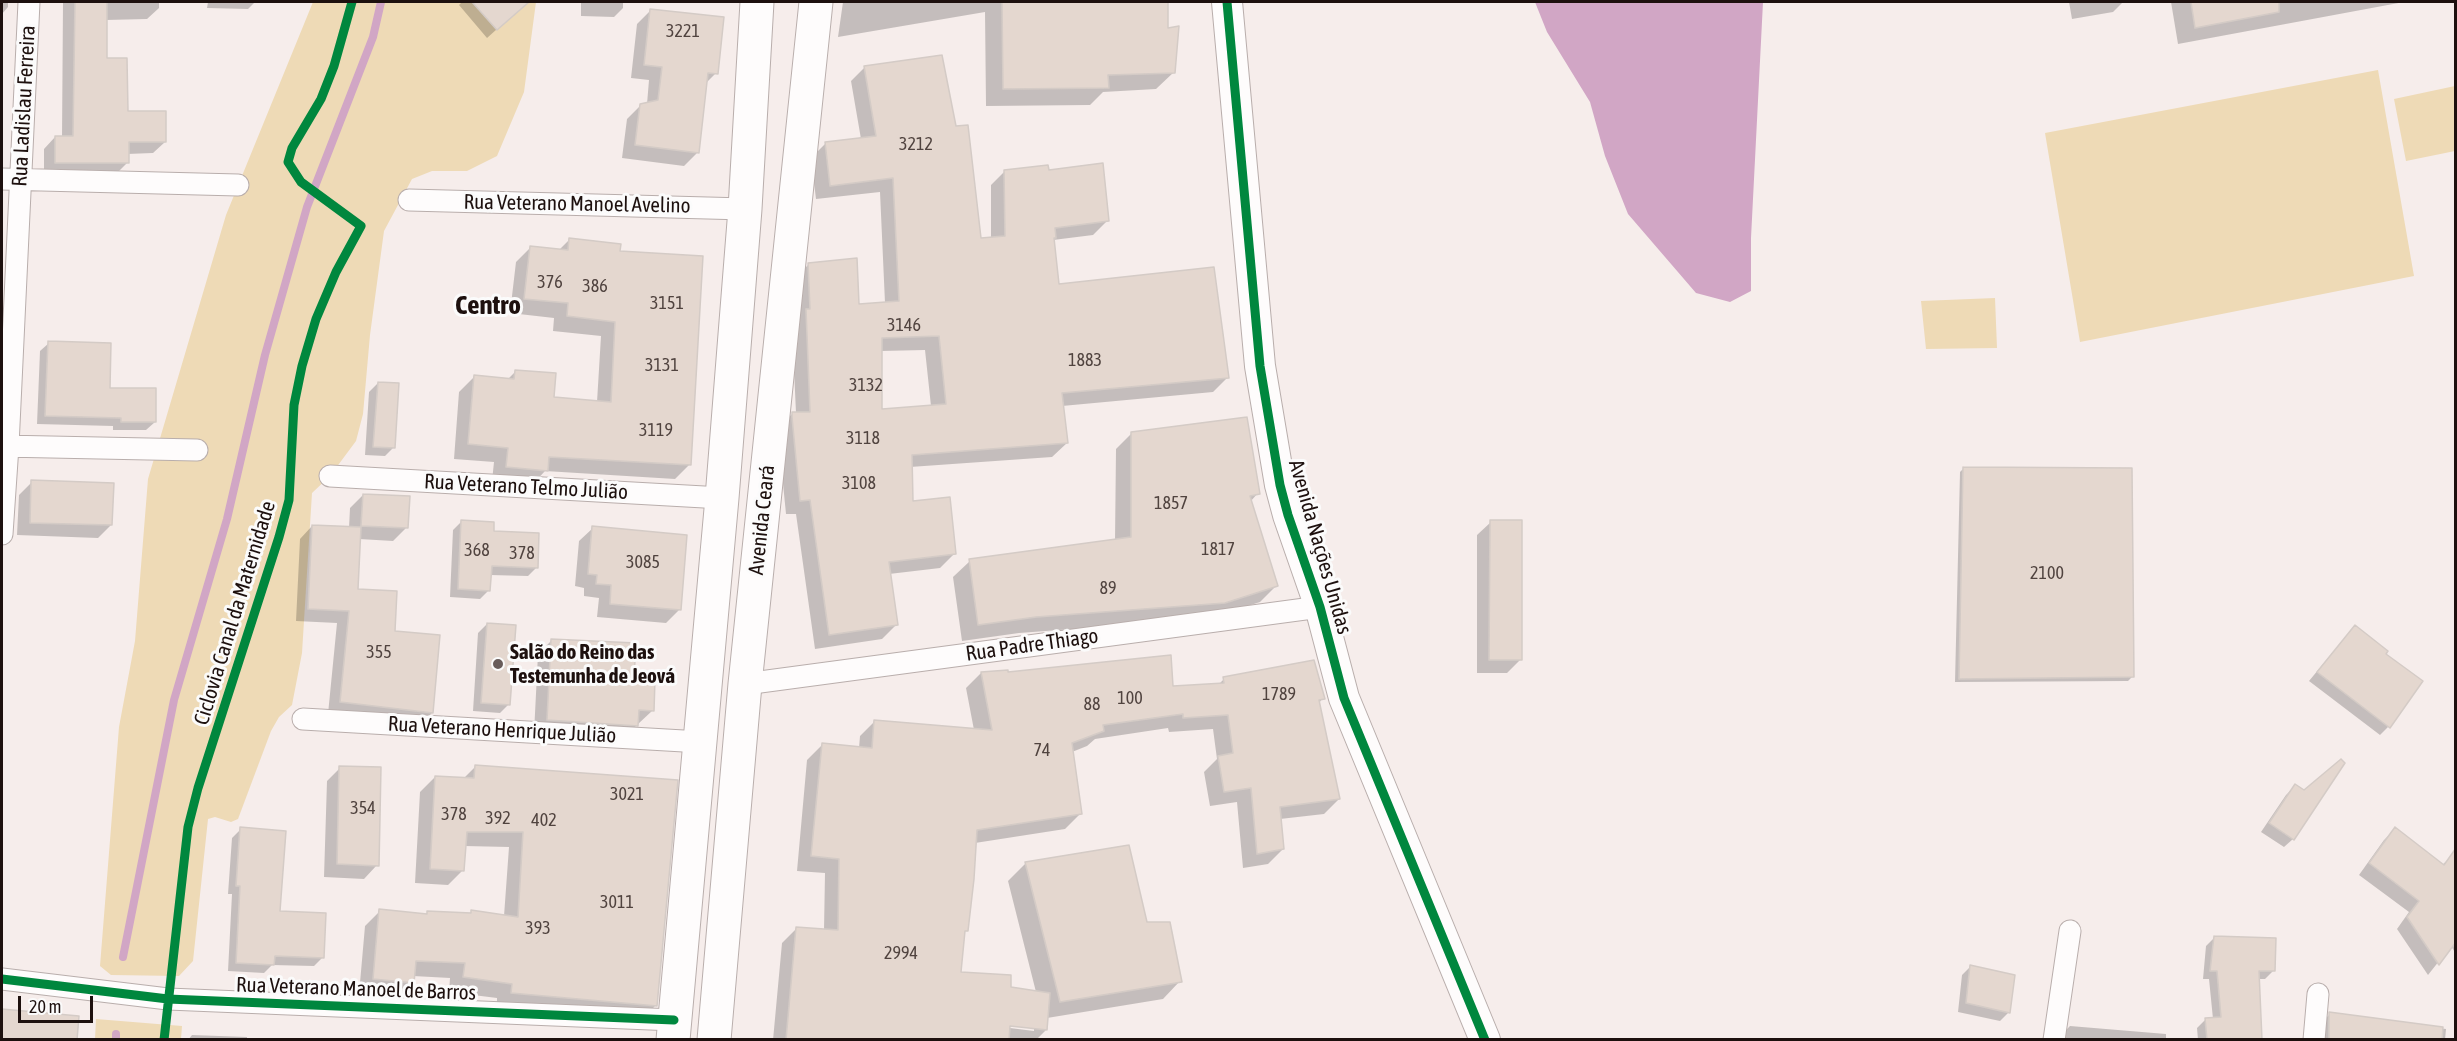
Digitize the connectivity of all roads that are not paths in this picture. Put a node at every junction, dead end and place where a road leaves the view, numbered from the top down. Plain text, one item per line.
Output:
1 (29, 2) edge
2 (758, 2) edge
3 (816, 2) edge
4 (1227, 2) edge
5 (11, 180) edge
6 (238, 185) dead end
7 (409, 200) dead end
8 (745, 208) junction
9 (5, 446) edge
10 (197, 450) dead end
11 (330, 476) dead end
12 (722, 498) junction
13 (2, 534) edge
14 (1320, 607) junction
15 (744, 684) junction
16 (303, 718) dead end
17 (701, 742) junction
18 (2070, 931) dead end
19 (2, 979) edge
20 (2318, 994) dead end
21 (673, 1030) edge
22 (714, 1040) edge
23 (1485, 1040) edge
24 (2054, 1040) edge
25 (2314, 1040) edge

1 - 5 street, Rua Ladislau Ferreira
2 - 8 main road, Avenida Ceará
3 - 15 main road, Avenida Ceará
4 - 14 street, Avenida Nações Unidas
5 - 6 street
5 - 9 street, Rua Ladislau Ferreira
7 - 8 street, Rua Veterano Manoel Avelino
8 - 12 main road, Avenida Ceará
9 - 10 street
9 - 13 street, Rua Ladislau Ferreira
11 - 12 street, Rua Veterano Telmo Julião
12 - 17 main road, Avenida Ceará
14 - 15 street, Rua Padre Thiago
14 - 23 street, Avenida Nações Unidas
15 - 22 main road, Avenida Ceará
16 - 17 street, Rua Veterano Henrique Julião
17 - 21 main road, Avenida Ceará
18 - 24 street
19 - 21 street, Rua Veterano Manoel de Barros
20 - 25 street

